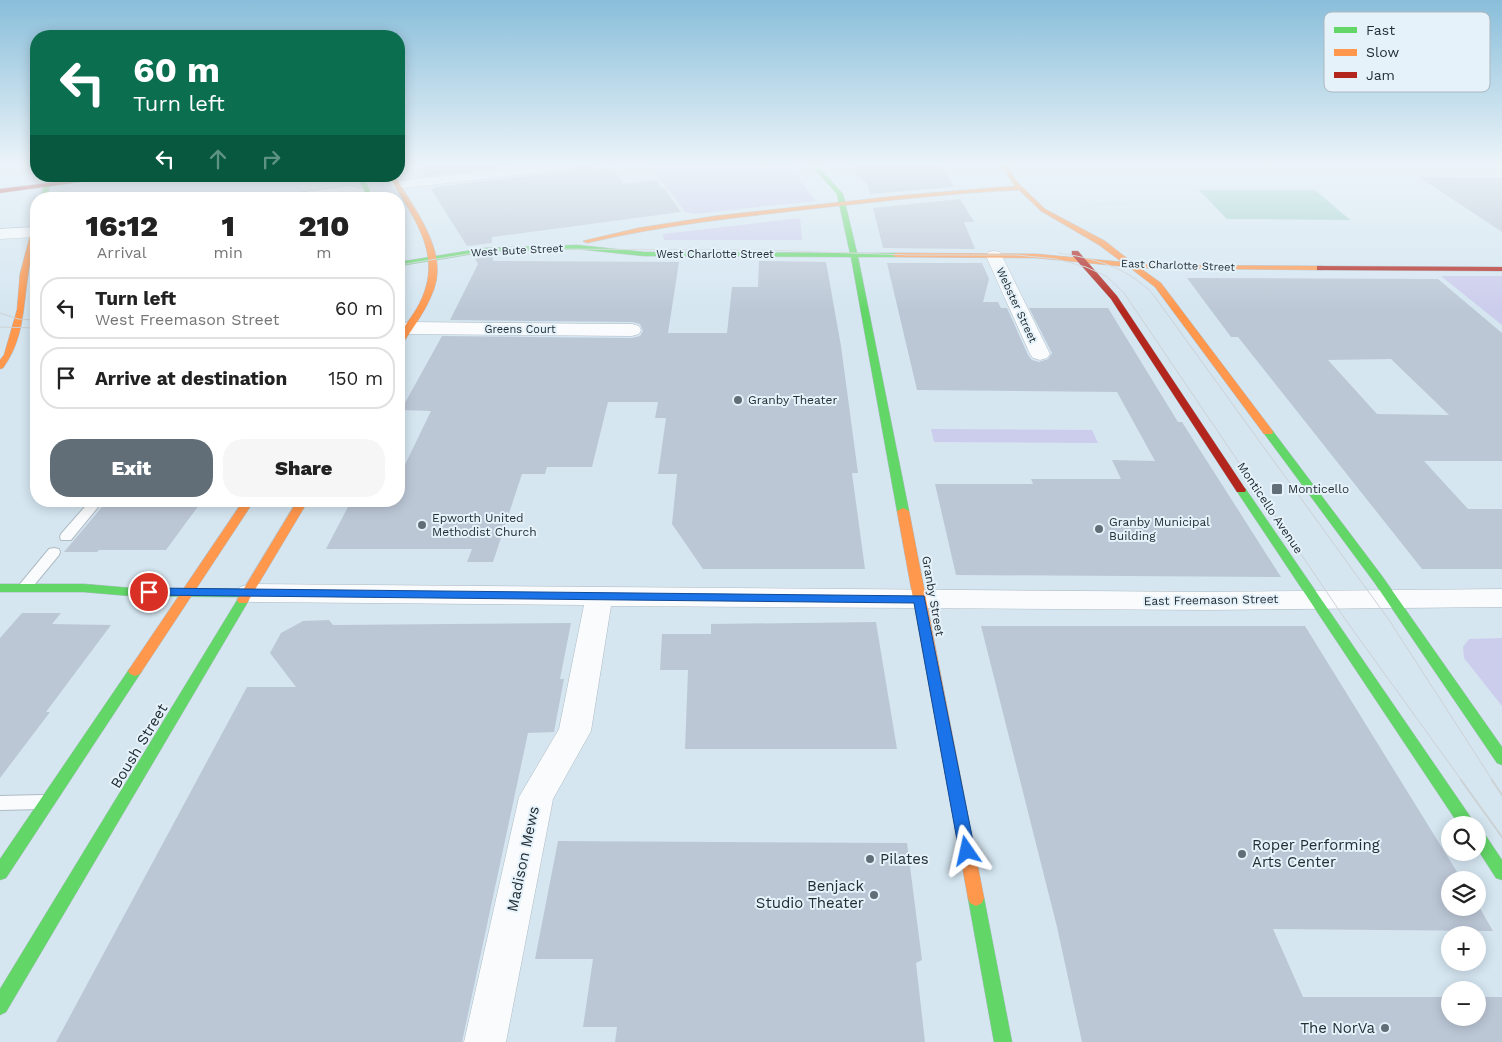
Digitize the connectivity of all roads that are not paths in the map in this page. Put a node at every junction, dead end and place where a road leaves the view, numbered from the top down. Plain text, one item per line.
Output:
1 (413, 214) edge
2 (765, 214) edge
3 (844, 214) edge
4 (1046, 214) edge
5 (1049, 214) edge
6 (1058, 231) dead end
7 (30, 232) edge
8 (0, 234) edge
9 (577, 247) junction
10 (30, 252) edge
11 (1075, 252) junction
12 (1119, 255) junction
13 (853, 256) junction
14 (994, 256) junction
15 (1502, 257) edge
16 (432, 258) junction
17 (405, 263) edge
18 (1132, 265) junction
19 (1502, 269) edge
20 (632, 330) dead end
21 (13, 332) edge
22 (405, 332) edge
23 (405, 336) edge
24 (1040, 354) dead end
25 (0, 366) edge
26 (92, 507) edge
27 (245, 507) edge
28 (300, 507) edge
29 (66, 537) dead end
30 (54, 552) dead end
31 (25, 587) junction
32 (0, 588) edge
33 (187, 592) junction
34 (250, 593) junction
35 (600, 597) junction
36 (1392, 598) junction
37 (1502, 598) edge
38 (920, 599) junction
39 (1313, 599) junction
40 (1502, 759) edge
41 (48, 802) junction
42 (0, 803) edge
43 (1462, 816) edge
44 (1486, 850) edge
45 (0, 873) edge
46 (1502, 874) edge
47 (0, 1006) edge
48 (485, 1042) edge
49 (1003, 1042) edge

1 - 16 street
2 - 9 street, West Bute Street
3 - 13 street, Granby Street
4 - 6 street
5 - 12 street
7 - 8 street
9 - 13 street, West Charlotte Street
9 - 16 street, West Bute Street
10 - 21 street
11 - 12 street, East Charlotte Street
11 - 14 street, East Charlotte Street
11 - 18 street, East Charlotte Street
11 - 39 street, Monticello Avenue
12 - 15 street, East Charlotte Street
12 - 18 street
13 - 14 street, East Charlotte Street
13 - 38 street, Granby Street
14 - 24 street, Webster Street
16 - 17 street, West Bute Street
16 - 22 street
18 - 19 street, East Charlotte Street
18 - 36 street
20 - 23 street, Greens Court
21 - 25 street
26 - 29 lane
27 - 33 street
28 - 34 street, Boush Street
30 - 31 lane
31 - 32 street
31 - 33 street
33 - 34 street
33 - 41 street
34 - 35 street, East Freemason Street
34 - 47 street, Boush Street
35 - 38 street, East Freemason Street
35 - 48 street, Madison Mews
36 - 37 street, East Freemason Street
36 - 39 street, East Freemason Street
36 - 40 street
38 - 39 street, East Freemason Street
38 - 49 street, Granby Street
39 - 43 street, Monticello Avenue
41 - 42 lane
41 - 45 street
44 - 46 street

